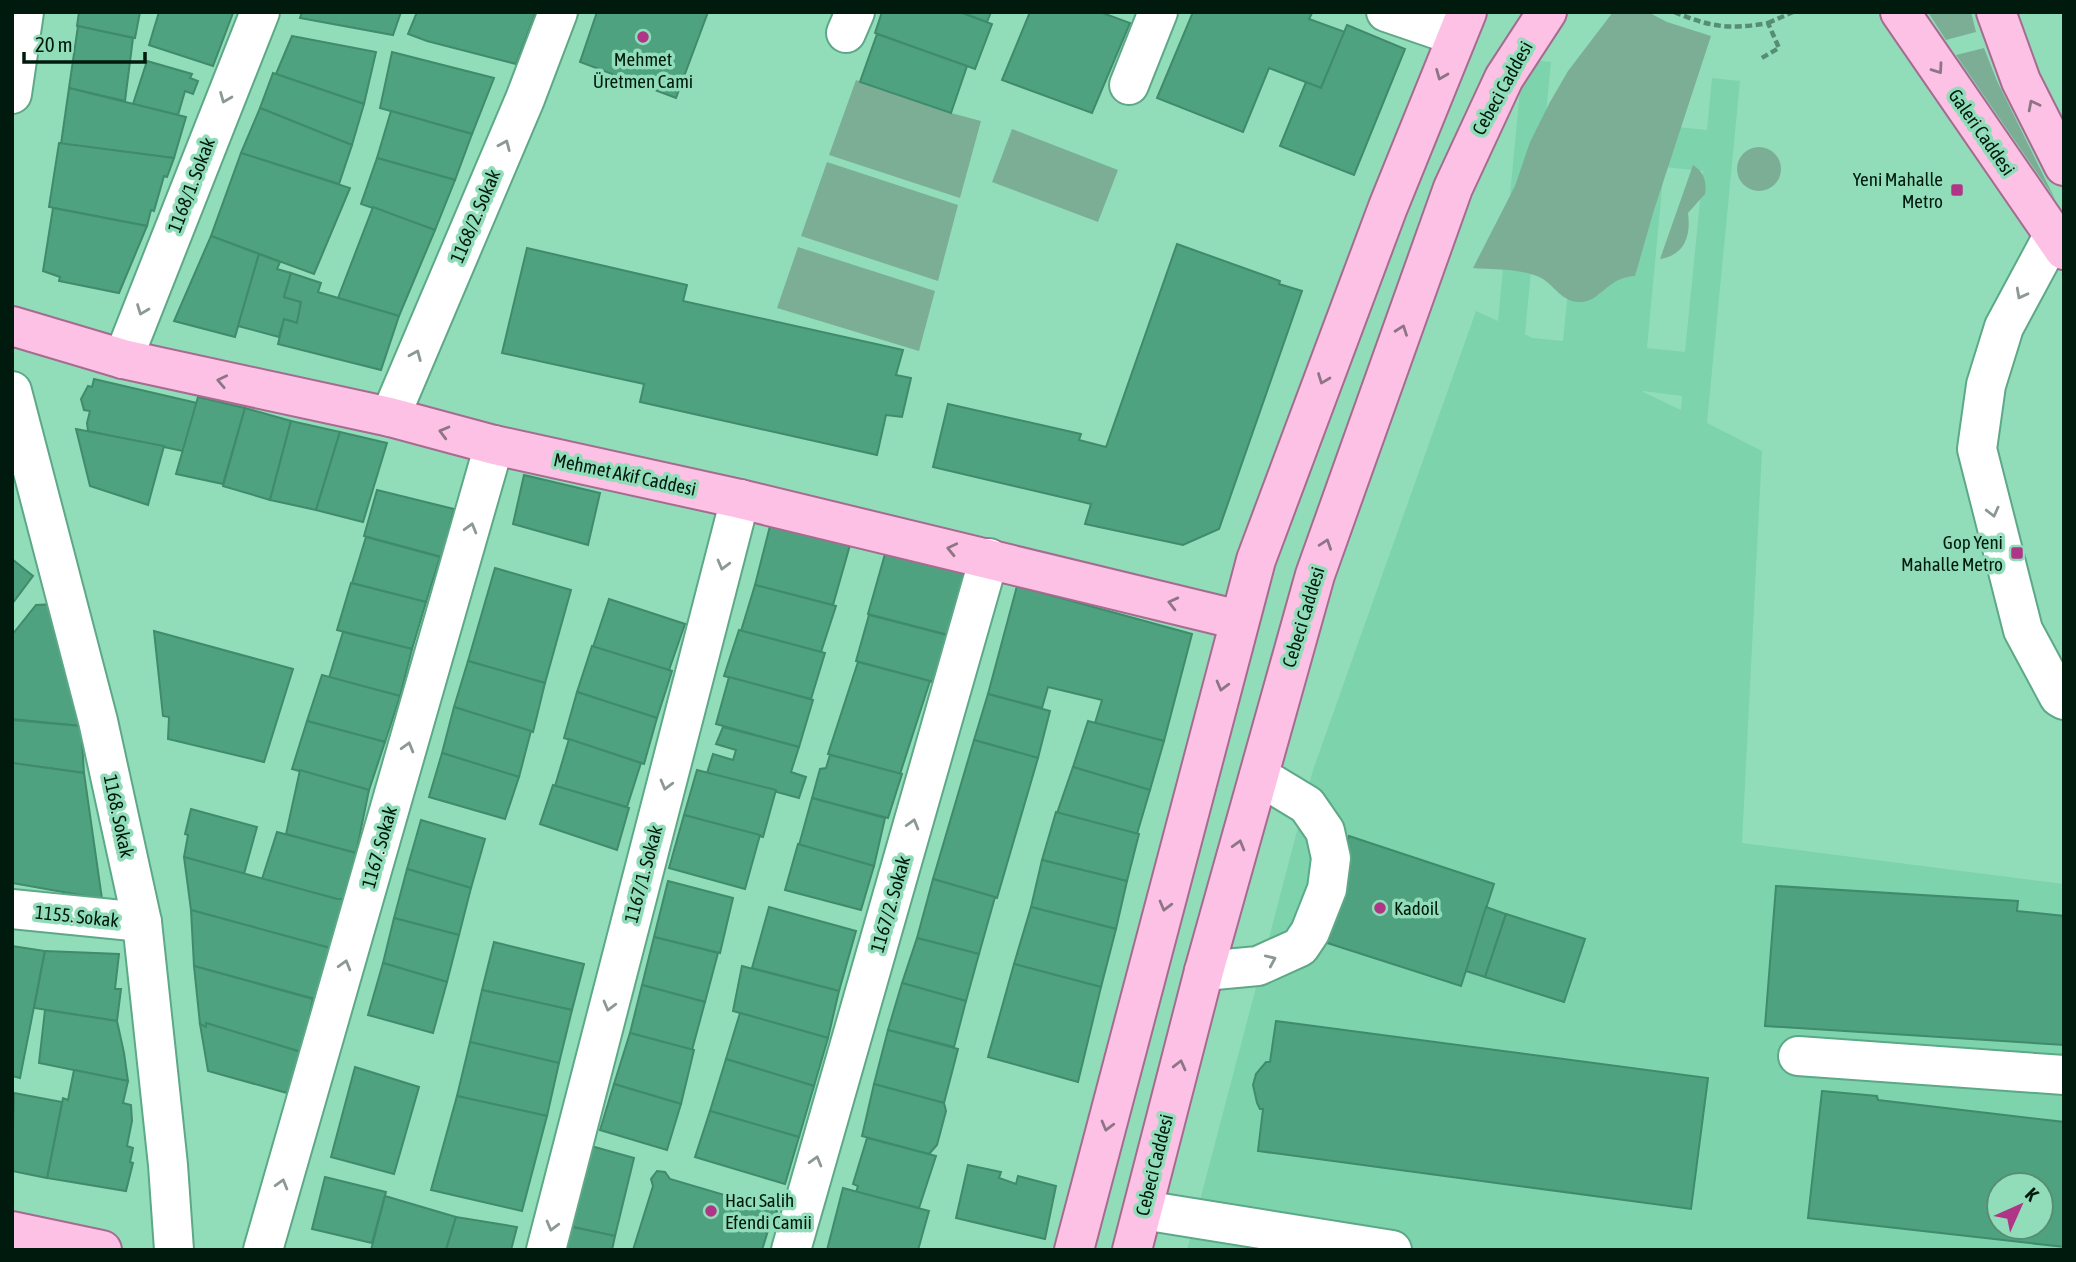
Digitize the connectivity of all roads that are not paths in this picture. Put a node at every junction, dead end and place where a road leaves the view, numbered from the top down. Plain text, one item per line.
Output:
1 (24, 12) edge
2 (260, 12) edge
3 (558, 12) edge
4 (1158, 12) edge
5 (1386, 12) edge
6 (1547, 12) edge
7 (1900, 12) edge
8 (1996, 12) edge
9 (1462, 24) edge
10 (1129, 85) dead end
11 (12, 94) edge
12 (2064, 166) edge
13 (2059, 242) edge
14 (12, 326) edge
15 (123, 359) junction
16 (12, 391) edge
17 (390, 417) junction
18 (494, 445) junction
19 (21, 457) edge
20 (740, 499) junction
21 (989, 558) junction
22 (1239, 620) junction
23 (2064, 700) edge
24 (1278, 703) junction
25 (1259, 776) junction
26 (12, 909) edge
27 (142, 922) junction
28 (1204, 971) junction
29 (1798, 1056) dead end
30 (2064, 1075) edge
31 (1143, 1210) junction
32 (12, 1231) edge
33 (102, 1250) edge
34 (174, 1250) edge
35 (263, 1250) edge
36 (546, 1250) edge
37 (791, 1250) edge
38 (1073, 1250) edge
39 (1132, 1250) edge
40 (1392, 1250) edge

1 - 11 street
2 -> 15 street, 1168/1. Sokak
17 -> 3 street, 1168/2. Sokak
4 - 10 street
5 - 9 street
24 -> 6 main road, Cebeci Caddesi
7 -> 13 main road, Galeri Caddesi
12 -> 8 main road
9 -> 22 main road
13 -> 23 street
14 - 15 main road, Mehmet Akif Caddesi
17 -> 15 main road, Mehmet Akif Caddesi
16 - 19 street, 1168. Sokak
18 -> 17 main road, Mehmet Akif Caddesi
18 - 20 main road, Mehmet Akif Caddesi
35 -> 18 street, 1167. Sokak
19 - 27 street, 1168. Sokak
21 -> 20 main road, Mehmet Akif Caddesi
20 -> 36 street, 1167/1. Sokak
22 -> 21 main road, Mehmet Akif Caddesi
37 -> 21 street, 1167/2. Sokak
22 - 24 main road
22 -> 38 main road
24 - 25 main road, Cebeci Caddesi
28 -> 25 main road, Cebeci Caddesi
28 -> 25 street
26 - 27 street, 1155. Sokak
27 - 34 street, 1168. Sokak
31 -> 28 main road, Cebeci Caddesi
29 - 30 street
31 - 39 main road, Cebeci Caddesi
31 - 40 street
32 - 33 main road

